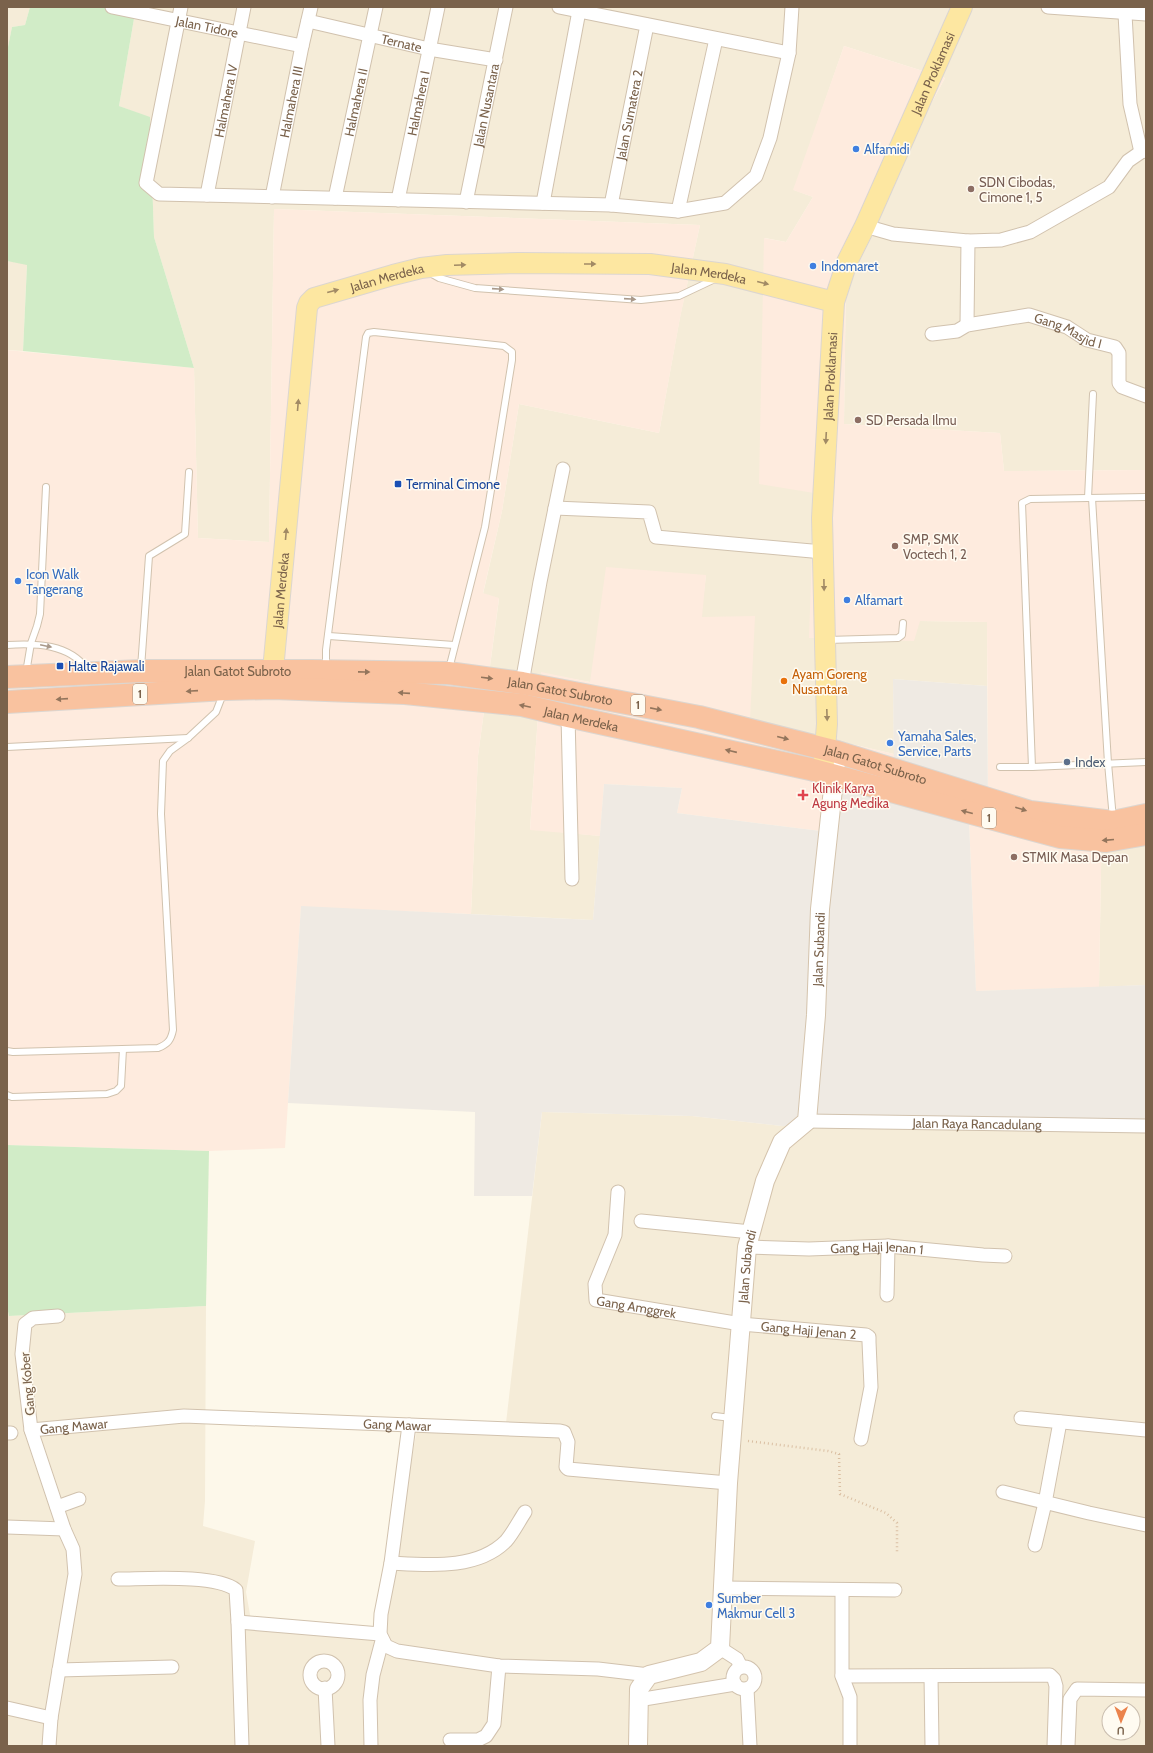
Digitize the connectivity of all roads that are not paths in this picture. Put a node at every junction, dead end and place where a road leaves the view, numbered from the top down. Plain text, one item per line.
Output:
1 (112, 7) edge
2 (244, 7) edge
3 (311, 7) edge
4 (376, 7) edge
5 (438, 7) edge
6 (506, 7) edge
7 (559, 7) edge
8 (792, 7) edge
9 (962, 7) edge
10 (1048, 7) edge
11 (583, 10) edge
12 (179, 13) edge
13 (1125, 14) junction
14 (1146, 14) edge
15 (308, 21) junction
16 (647, 25) junction
17 (238, 33) junction
18 (370, 36) junction
19 (716, 39) junction
20 (302, 46) junction
21 (429, 48) junction
22 (789, 53) junction
23 (496, 60) junction
24 (1144, 152) edge
25 (207, 195) junction
26 (272, 197) junction
27 (335, 198) junction
28 (398, 200) junction
29 (466, 202) junction
30 (543, 203) junction
31 (611, 204) junction
32 (678, 211) junction
33 (865, 226) junction
34 (968, 241) junction
35 (421, 268) junction
36 (725, 274) junction
37 (834, 302) junction
38 (967, 325) junction
39 (932, 334) dead end
40 (1094, 394) dead end
41 (1146, 396) edge
42 (563, 468) dead end
43 (189, 472) dead end
44 (46, 487) dead end
45 (1146, 497) edge
46 (1090, 498) junction
47 (555, 508) junction
48 (823, 552) junction
49 (903, 623) dead end
50 (329, 636) junction
51 (825, 640) junction
52 (31, 643) junction
53 (7, 645) edge
54 (454, 645) junction
55 (141, 671) junction
56 (325, 671) junction
57 (90, 673) junction
58 (16, 677) edge
59 (273, 679) junction
60 (522, 683) junction
61 (446, 685) junction
62 (226, 689) junction
63 (7, 702) edge
64 (568, 716) junction
65 (188, 738) junction
66 (700, 744) joint
67 (7, 747) edge
68 (831, 750) junction
69 (1146, 762) edge
70 (1108, 763) junction
71 (1000, 767) dead end
72 (1032, 767) junction
73 (828, 775) junction
74 (1146, 815) edge
75 (1114, 822) junction
76 (1146, 834) edge
77 (572, 879) dead end
78 (123, 1049) junction
79 (7, 1051) edge
80 (7, 1095) edge
81 (807, 1121) junction
82 (1146, 1126) edge
83 (618, 1192) dead end
84 (641, 1221) dead end
85 (749, 1239) junction
86 (888, 1246) junction
87 (1005, 1256) dead end
88 (887, 1296) dead end
89 (58, 1316) dead end
90 (741, 1324) junction
91 (714, 1416) dead end
92 (733, 1418) junction
93 (1021, 1418) dead end
94 (1060, 1422) junction
95 (409, 1425) junction
96 (31, 1430) junction
97 (1146, 1430) edge
98 (861, 1439) dead end
99 (728, 1483) junction
100 (1002, 1492) dead end
101 (79, 1500) dead end
102 (1045, 1503) junction
103 (57, 1506) junction
104 (524, 1512) dead end
105 (1146, 1525) edge
106 (7, 1527) edge
107 (64, 1529) junction
108 (1035, 1545) dead end
109 (391, 1563) junction
110 (118, 1579) dead end
111 (724, 1588) junction
112 (895, 1590) dead end
113 (842, 1596) dead end
114 (238, 1622) junction
115 (381, 1637) junction
116 (720, 1648) junction
117 (499, 1666) junction
118 (172, 1667) dead end
119 (741, 1667) junction
120 (59, 1670) junction
121 (649, 1675) junction
122 (842, 1676) junction
123 (931, 1676) junction
124 (735, 1684) junction
125 (325, 1688) dead end
126 (747, 1689) junction
127 (1146, 1690) edge
128 (638, 1700) junction
129 (7, 1708) edge
130 (51, 1718) junction
131 (450, 1740) dead end
132 (49, 1746) edge
133 (242, 1746) edge
134 (328, 1746) edge
135 (371, 1746) edge
136 (638, 1746) edge
137 (750, 1746) edge
138 (850, 1746) edge
139 (932, 1746) edge
140 (1054, 1746) edge
141 (1068, 1746) edge

1 - 12 street, Jalan Tidore
2 - 17 street, Halmahera IV
3 - 15 street, Halmahera III
4 - 18 street, Halmahera II
5 - 21 street, Halmahera I
6 - 23 street, Jalan Nusantara
7 - 11 street
8 - 22 street
9 - 33 main road, Jalan Proklamasi
10 - 13 street
11 - 16 street
11 - 30 street
12 - 17 street, Jalan Tidore
12 - 25 street
13 - 14 street
13 - 24 street
15 - 18 street, Ternate
15 - 20 street, Halmahera III
16 - 19 street
16 - 31 street, Jalan Sumatera 2
17 - 20 street, Jalan Tidore
17 - 25 street, Halmahera IV
18 - 21 street, Ternate
18 - 27 street, Halmahera II
19 - 22 street
19 - 32 street
20 - 26 street, Halmahera III
21 - 23 street, Ternate
21 - 28 street, Halmahera I
22 - 32 street
23 - 29 street, Jalan Nusantara
24 - 34 street
25 - 26 street
26 - 27 street
27 - 28 street
28 - 29 street
29 - 30 street
30 - 31 street
31 - 32 street
33 - 34 street
33 - 37 main road, Jalan Proklamasi
34 - 38 street
35 -> 36 main road, Jalan Merdeka
35 -> 36 lane
59 -> 35 main road, Jalan Merdeka
36 -> 37 main road, Jalan Merdeka
37 -> 48 main road, Jalan Proklamasi
38 - 39 street, Gang Masjid I
38 - 41 street, Gang Masjid I
40 - 46 lane
42 - 47 street
43 - 55 lane
44 - 52 lane
45 - 46 lane
46 - 70 lane
46 - 72 lane
47 - 48 street
47 - 60 street
48 -> 51 main road, Jalan Proklamasi
49 - 51 lane
50 - 54 lane
50 - 54 lane
50 - 56 lane
51 -> 68 main road, Jalan Proklamasi
52 - 53 lane
52 -> 57 lane
52 - 58 lane
54 - 61 lane
55 - 57 highway, Jalan Gatot Subroto / 1
55 - 59 highway, Jalan Gatot Subroto / 1
56 - 59 highway, Jalan Gatot Subroto / 1
56 -> 61 highway, Jalan Gatot Subroto / 1
57 - 58 highway, Jalan Gatot Subroto / 1
61 -> 59 highway, Jalan Merdeka / 1
59 - 62 highway, Jalan Merdeka / 1
61 -> 60 highway, Jalan Gatot Subroto / 1
60 -> 68 highway, Jalan Gatot Subroto / 1
64 -> 61 highway, Jalan Merdeka / 1
62 -> 63 highway, Jalan Merdeka / 1
62 - 65 lane
64 - 66 highway, Jalan Merdeka / 1
64 - 77 street
65 - 67 lane
65 - 78 lane
73 -> 66 highway, Jalan Gatot Subroto / 1
68 - 73 main road, Jalan Proklamasi
68 -> 75 highway, Jalan Gatot Subroto / 1
69 - 70 lane
70 - 72 lane
70 - 75 lane
71 - 72 lane
76 -> 73 highway, Jalan Gatot Subroto / 1
73 - 81 street, Jalan Subandi
74 - 75 highway, Jalan Gatot Subroto / 1
78 - 79 lane
78 - 80 lane
81 - 82 street, Jalan Raya Rancadulang
81 - 85 street, Jalan Subandi
83 - 90 street, Gang Amggrek
84 - 85 street, Gang Haji Jenan 1
85 - 86 street, Gang Haji Jenan 1
85 - 90 street, Jalan Subandi
86 - 87 street, Gang Haji Jenan 1
86 - 88 street
89 - 96 street, Gang Kober
90 - 92 street, Jalan Subandi
90 - 98 street, Gang Haji Jenan 2
91 - 92 lane
92 - 99 street, Jalan Subandi
93 - 94 street
94 - 97 street
94 - 102 street
95 - 96 street, Gang Mawar
95 - 99 street, Gang Mawar
95 - 109 street
96 - 103 street, Gang Kober
99 - 111 street, Jalan Subandi
100 - 102 street
101 - 103 street
102 - 105 street
102 - 108 street
103 - 107 street, Gang Kober
104 - 109 street
106 - 107 street
107 - 120 street, Gang Kober
109 - 115 street
110 - 114 street
111 - 112 street
111 - 116 street, Jalan Subandi
113 - 122 street
114 - 115 street
114 - 133 street
115 - 117 street
115 - 135 street
116 - 119 street
116 - 121 street
117 - 121 street
117 - 131 street
118 - 120 street
119 - 124 street
119 - 126 street
120 - 130 street, Gang Kober
121 - 128 street
122 - 123 street
122 - 138 street
123 - 139 street
123 - 140 street
124 - 126 street
124 - 128 street
125 - 134 street
126 - 137 street
127 - 141 street
128 - 136 street
129 - 130 street
130 - 132 street, Gang Kober

